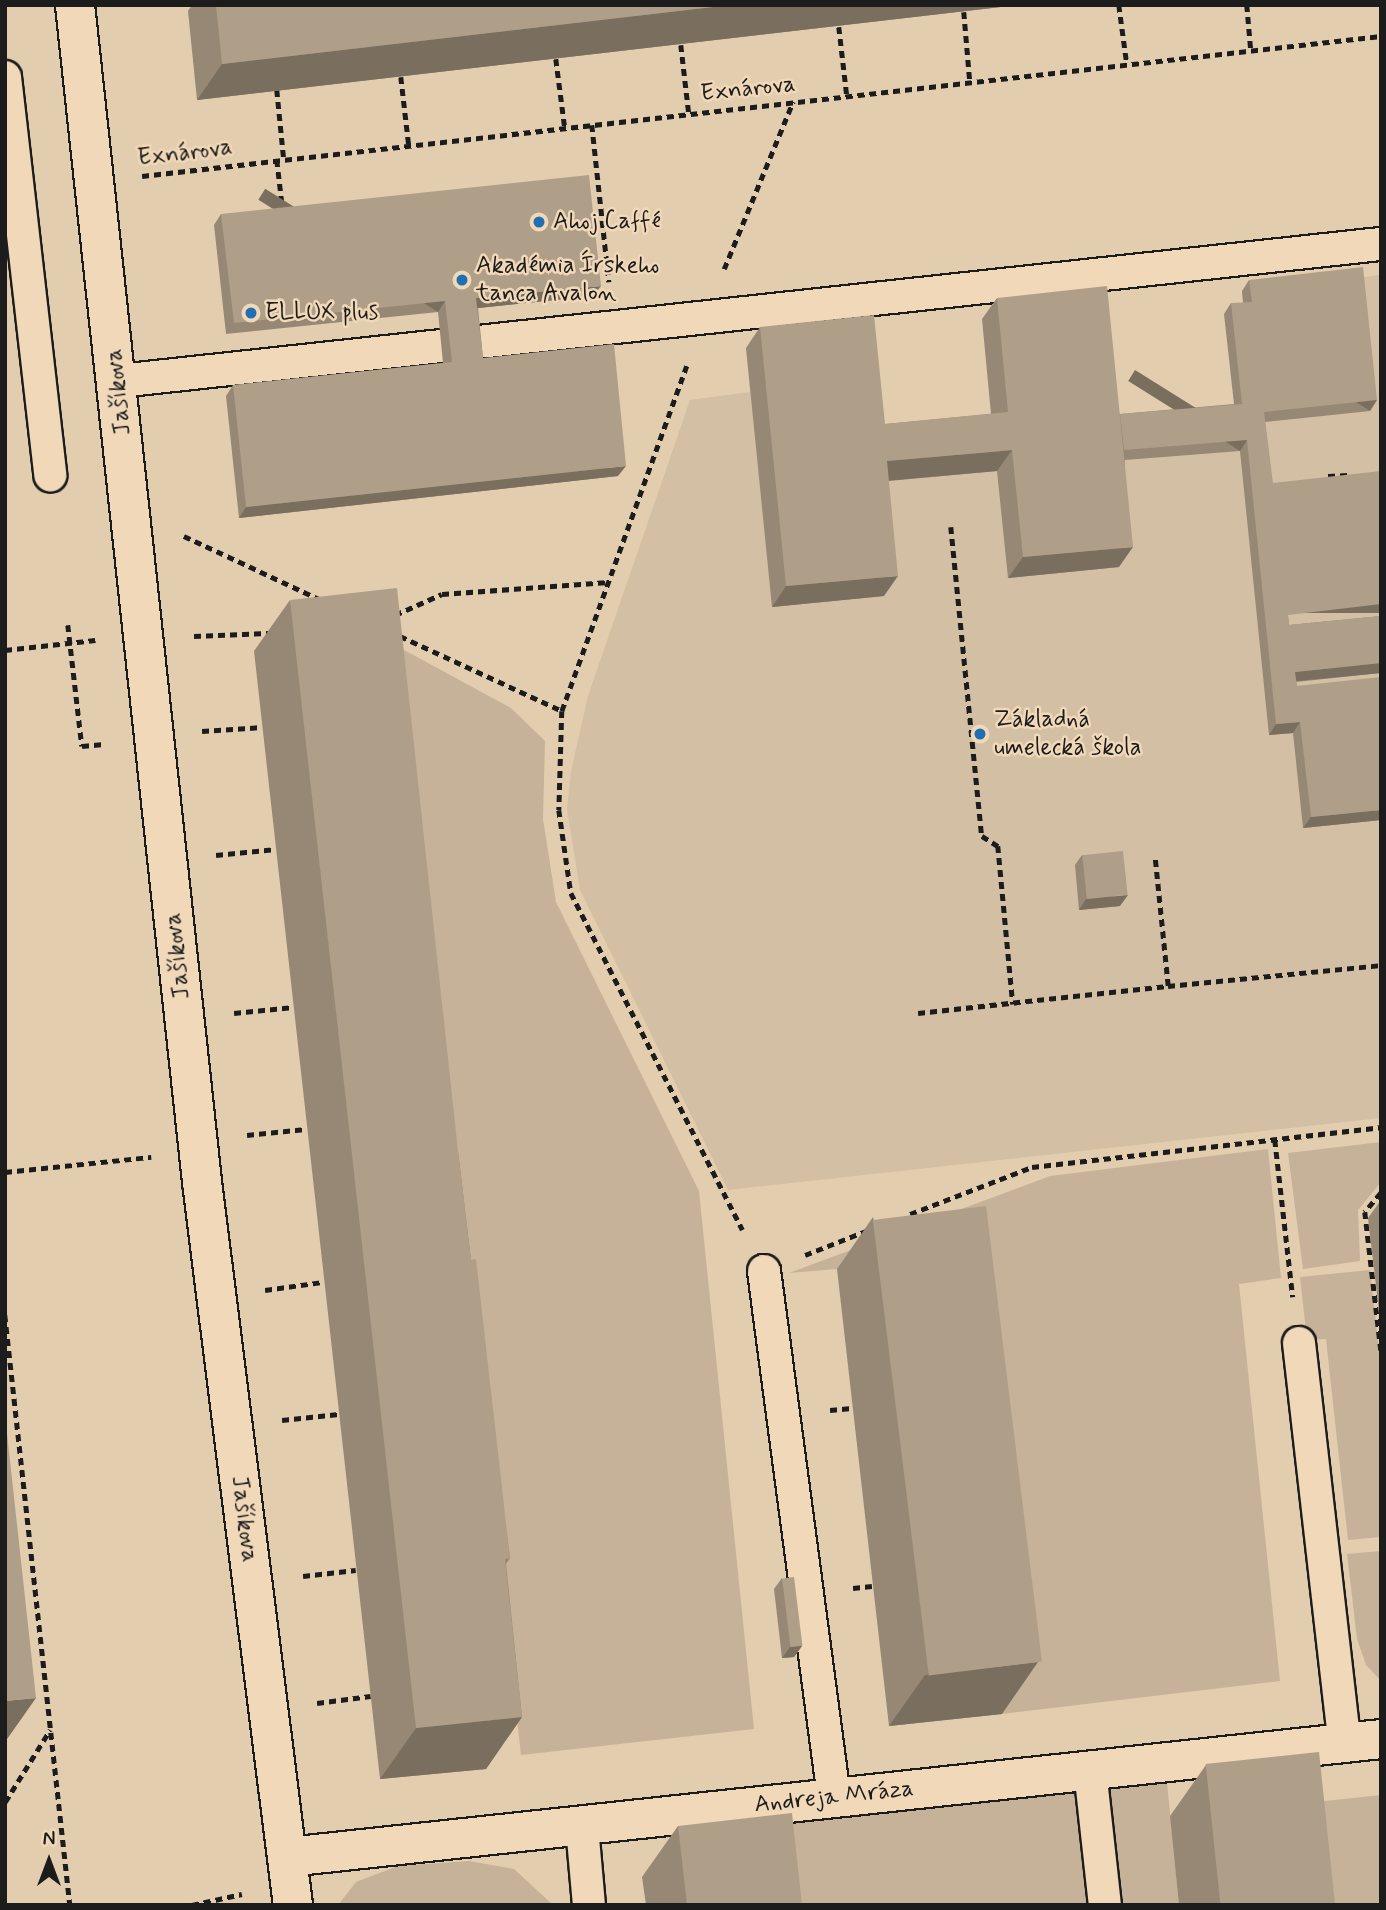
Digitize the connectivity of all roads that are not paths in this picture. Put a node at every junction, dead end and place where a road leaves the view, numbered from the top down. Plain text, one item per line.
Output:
1 (75, 5) edge
2 (5, 77) edge
3 (1381, 244) edge
4 (119, 381) junction
5 (50, 475) dead end
6 (764, 1271) road end
7 (1299, 1343) road end
8 (1363, 1742) edge
9 (1090, 1770) junction
10 (834, 1797) junction
11 (582, 1827) junction
12 (288, 1857) junction
13 (293, 1905) edge
14 (589, 1905) edge
15 (1105, 1905) edge

1 - 4 street, Jašíkova
2 - 5 lane
3 - 4 lane
4 - 12 street, Jašíkova
6 - 10 lane
7 - 8 lane
8 - 9 street, Andreja Mráza
9 - 10 street, Andreja Mráza
9 - 15 lane
10 - 11 street, Andreja Mráza
11 - 12 street, Andreja Mráza
11 - 14 lane
12 - 13 street, Jašíkova

